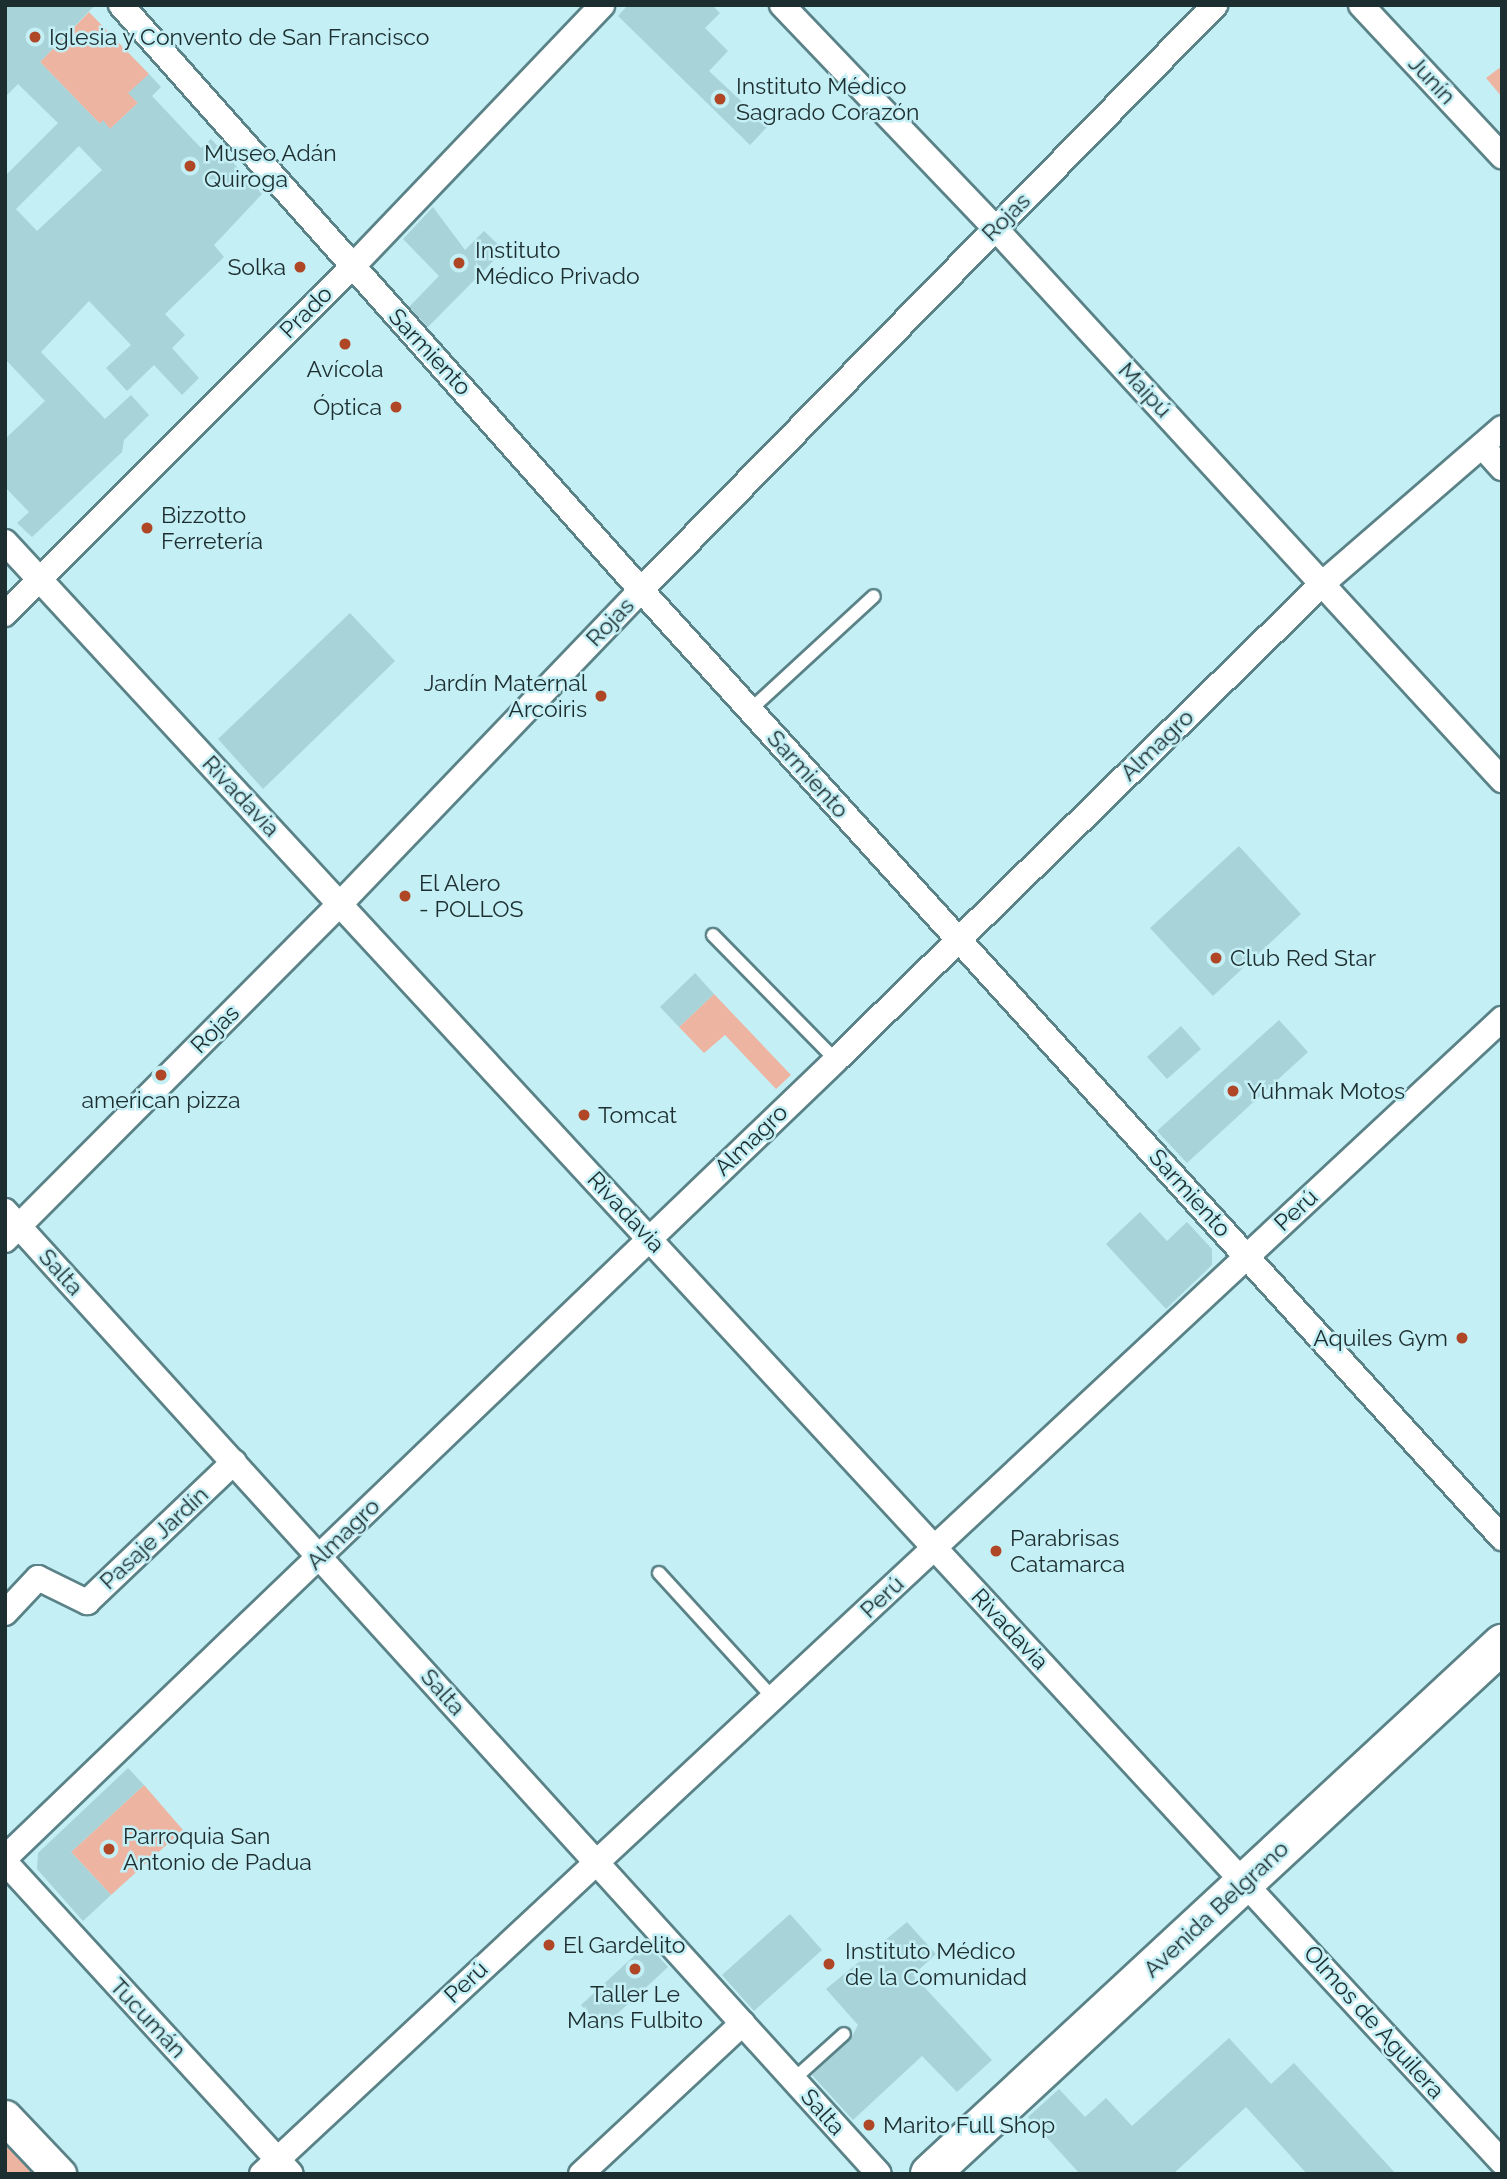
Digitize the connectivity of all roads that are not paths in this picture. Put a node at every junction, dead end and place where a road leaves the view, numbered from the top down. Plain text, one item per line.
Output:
1 (121, 5) edge
2 (603, 5) edge
3 (782, 5) edge
4 (1215, 5) edge
5 (1361, 5) edge
6 (1502, 156) edge
7 (995, 228) junction
8 (352, 267) junction
9 (1502, 428) edge
10 (1482, 446) junction
11 (1502, 467) edge
12 (5, 542) edge
13 (40, 580) junction
14 (1322, 584) junction
15 (641, 590) junction
16 (874, 596) dead end
17 (5, 614) edge
18 (750, 710) junction
19 (1502, 780) edge
20 (341, 903) junction
21 (713, 934) dead end
22 (958, 939) junction
23 (1502, 1019) edge
24 (836, 1060) junction
25 (10, 1225) edge
26 (649, 1237) junction
27 (1247, 1256) junction
28 (234, 1462) junction
29 (1502, 1538) edge
30 (935, 1548) junction
31 (321, 1556) junction
32 (659, 1573) dead end
33 (5, 1613) edge
34 (1502, 1644) edge
35 (773, 1698) junction
36 (5, 1860) edge
37 (597, 1861) junction
38 (1246, 1882) junction
39 (743, 2023) junction
40 (844, 2034) dead end
41 (794, 2079) junction
42 (5, 2117) edge
43 (1502, 2162) edge
44 (277, 2169) edge
45 (59, 2174) edge
46 (581, 2174) edge
47 (879, 2174) edge
48 (930, 2174) edge

1 - 8 street, Sarmiento
2 - 8 street, Prado
3 - 7 street, Maipú
4 - 7 street, Rojas
5 - 6 street, Junín
7 - 14 street, Maipú
7 - 15 street, Rojas
8 - 13 street, Prado
8 - 15 street, Sarmiento
9 - 10 street, Almagro
10 - 11 street
10 - 14 street, Almagro
12 - 13 street, Rivadavia
13 - 17 street, Prado
13 - 20 street, Rivadavia
14 - 19 street, Maipú
14 - 22 street, Almagro
15 - 18 street, Sarmiento
15 - 20 street, Rojas
16 - 18 lane
18 - 22 street, Sarmiento
20 - 25 street, Rojas
20 - 26 street, Rivadavia
21 - 24 lane
22 - 24 street, Almagro
22 - 27 street, Sarmiento
23 - 27 street, Perú
24 - 26 street, Almagro
25 - 28 street, Salta
26 - 30 street, Rivadavia
26 - 31 street, Almagro
27 - 29 street, Sarmiento
27 - 30 street, Perú
28 - 31 street, Salta
28 - 33 street, Pasaje Jardín
30 - 35 street, Perú
30 - 38 street, Rivadavia
31 - 36 street, Almagro
31 - 37 street, Salta
32 - 35 lane
34 - 38 main road, Avenida Belgrano
35 - 37 street, Perú
36 - 44 street, Tucumán
37 - 39 street, Salta
37 - 44 street, Perú
38 - 43 street, Olmos de Aguilera
38 - 48 main road, Avenida Belgrano
39 - 41 street, Salta
39 - 46 street
40 - 41 lane
41 - 47 street, Salta
42 - 45 main road

